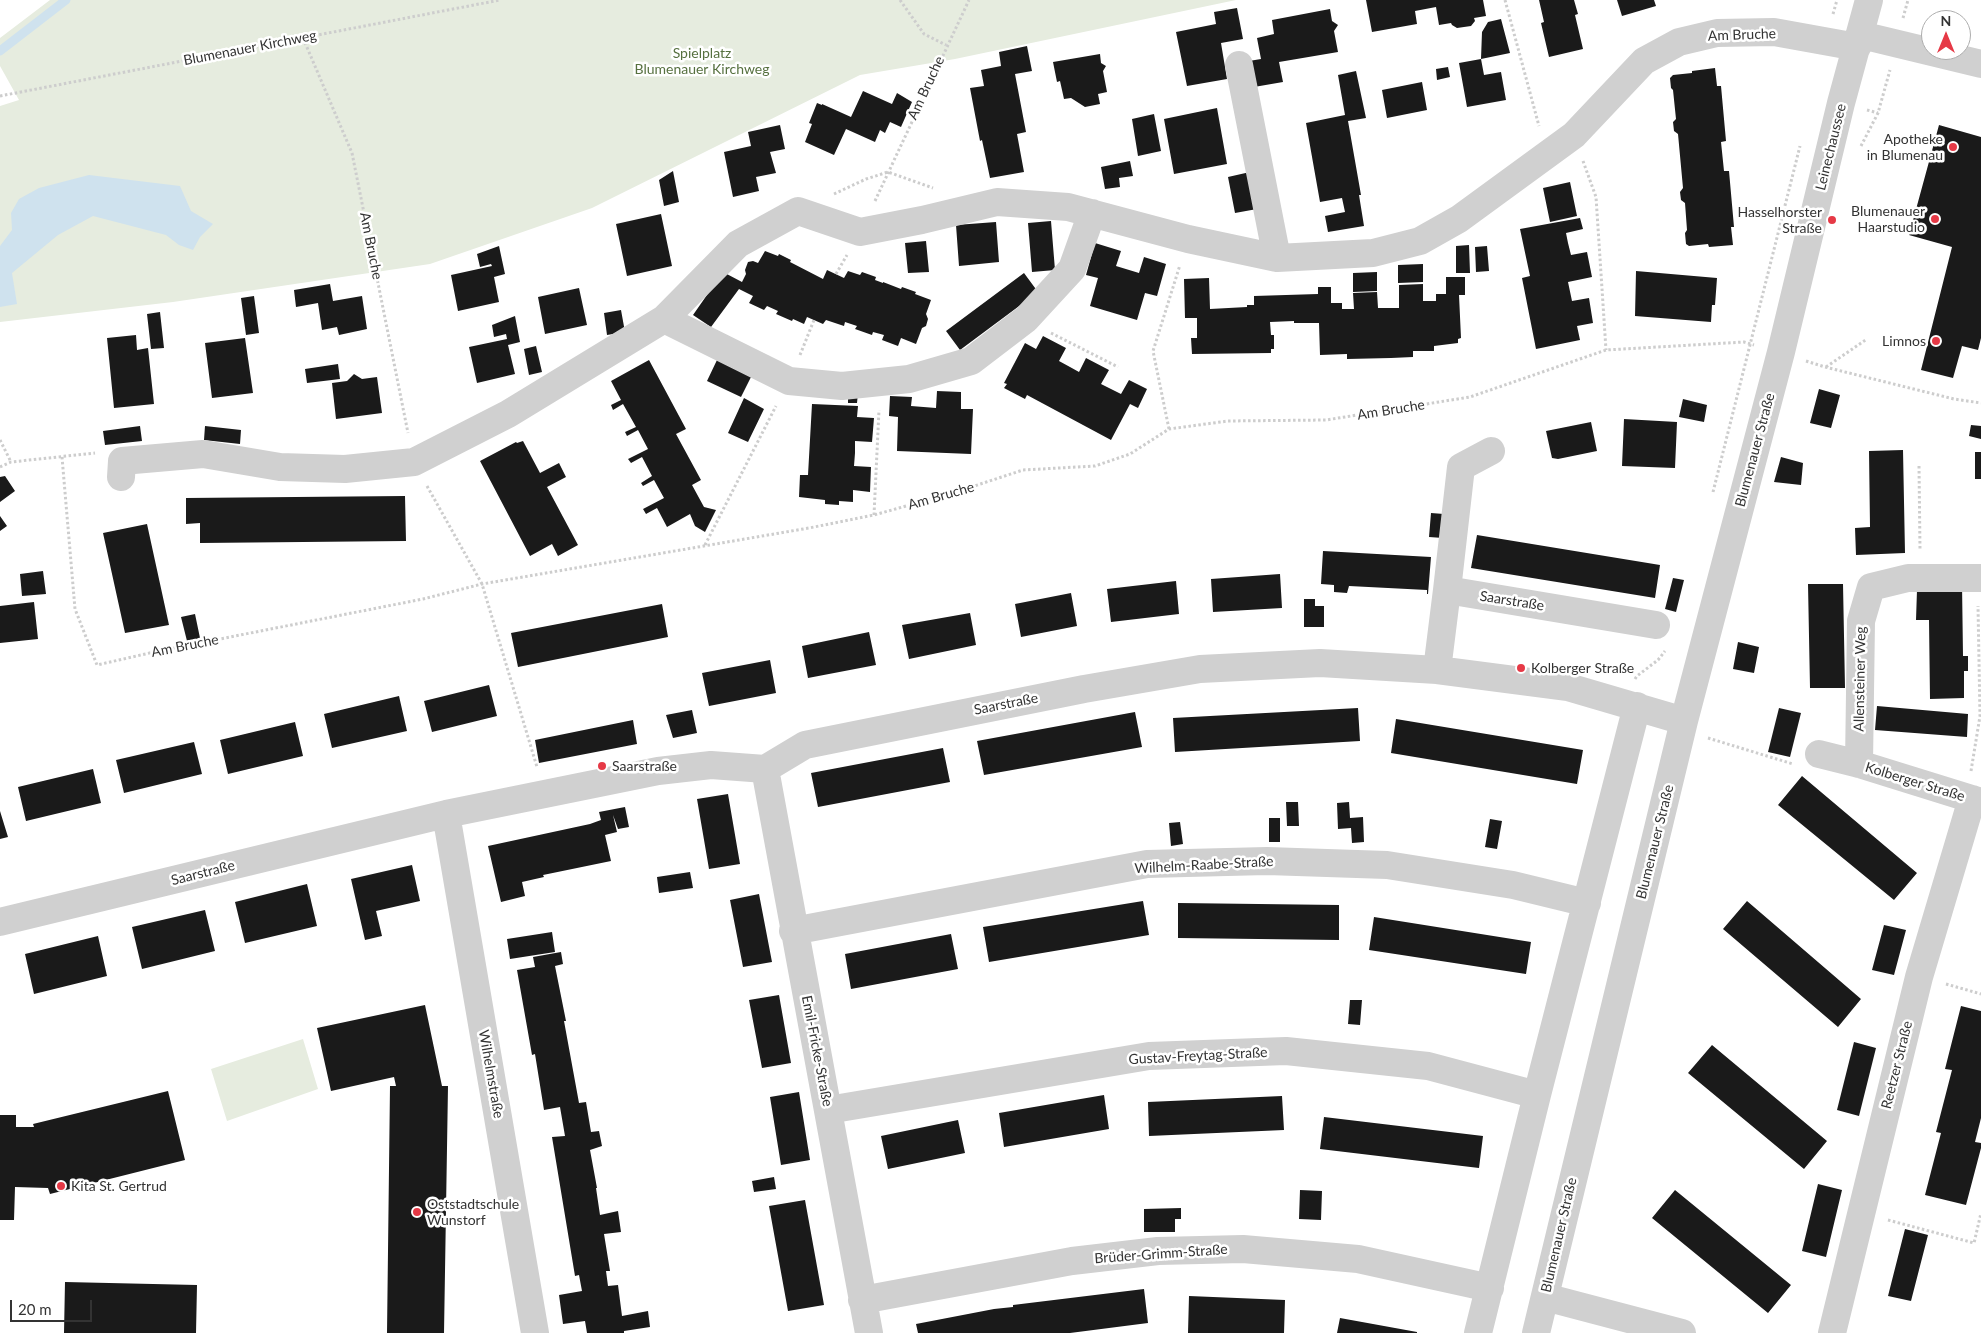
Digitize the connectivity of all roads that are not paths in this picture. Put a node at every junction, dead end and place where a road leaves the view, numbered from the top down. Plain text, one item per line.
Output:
1 (1869, 0) edge
2 (1859, 41) junction
3 (1981, 64) edge
4 (1239, 65) dead end
5 (1092, 213) junction
6 (1277, 258) junction
7 (664, 320) junction
8 (1781, 352) joint
9 (1490, 450) dead end
10 (121, 469) road end
11 (1980, 578) edge
12 (1447, 590) junction
13 (1662, 636) road end
14 (1437, 670) junction
15 (1631, 704) junction
16 (1684, 721) junction
17 (1819, 754) road end
18 (1859, 764) junction
19 (765, 769) junction
20 (1973, 800) edge
21 (446, 814) junction
22 (1587, 903) junction
23 (0, 922) edge
24 (793, 931) junction
25 (1537, 1095) junction
26 (828, 1110) junction
27 (1490, 1288) junction
28 (1545, 1297) junction
29 (862, 1300) junction
30 (535, 1333) edge
31 (869, 1333) edge
32 (1478, 1333) edge
33 (1536, 1333) edge
34 (1682, 1333) edge
35 (1832, 1333) edge

1 - 2 street, Leinechaussee
2 - 3 street
2 - 6 street, Am Bruche
2 - 8 street, Leinechaussee
4 - 6 street
5 - 6 street, Am Bruche
5 - 7 street, Am Bruche
5 - 7 street
7 - 10 street
8 - 16 street, Blumenauer Straße
9 - 12 street
11 - 18 street, Allensteiner Weg
12 - 13 street, Saarstraße
12 - 14 street
14 - 15 street, Saarstraße
14 - 19 street, Saarstraße
15 - 16 street, Saarstraße
15 - 22 street
16 - 28 street, Blumenauer Straße
17 - 18 street, Kolberger Straße
18 - 20 street, Kolberger Straße
19 - 21 street, Saarstraße
19 - 24 street, Emil-Fricke-Straße
20 - 35 street, Reetzer Straße
21 - 23 street, Saarstraße
21 - 30 street, Wilhelmstraße
22 - 24 street, Wilhelm-Raabe-Straße
22 - 25 street
24 - 26 street, Emil-Fricke-Straße
25 - 26 street, Gustav-Freytag-Straße
25 - 27 street
26 - 29 street, Emil-Fricke-Straße
27 - 29 street, Brüder-Grimm-Straße
27 - 32 street
28 - 33 street, Blumenauer Straße
28 - 34 street
29 - 31 street, Emil-Fricke-Straße

